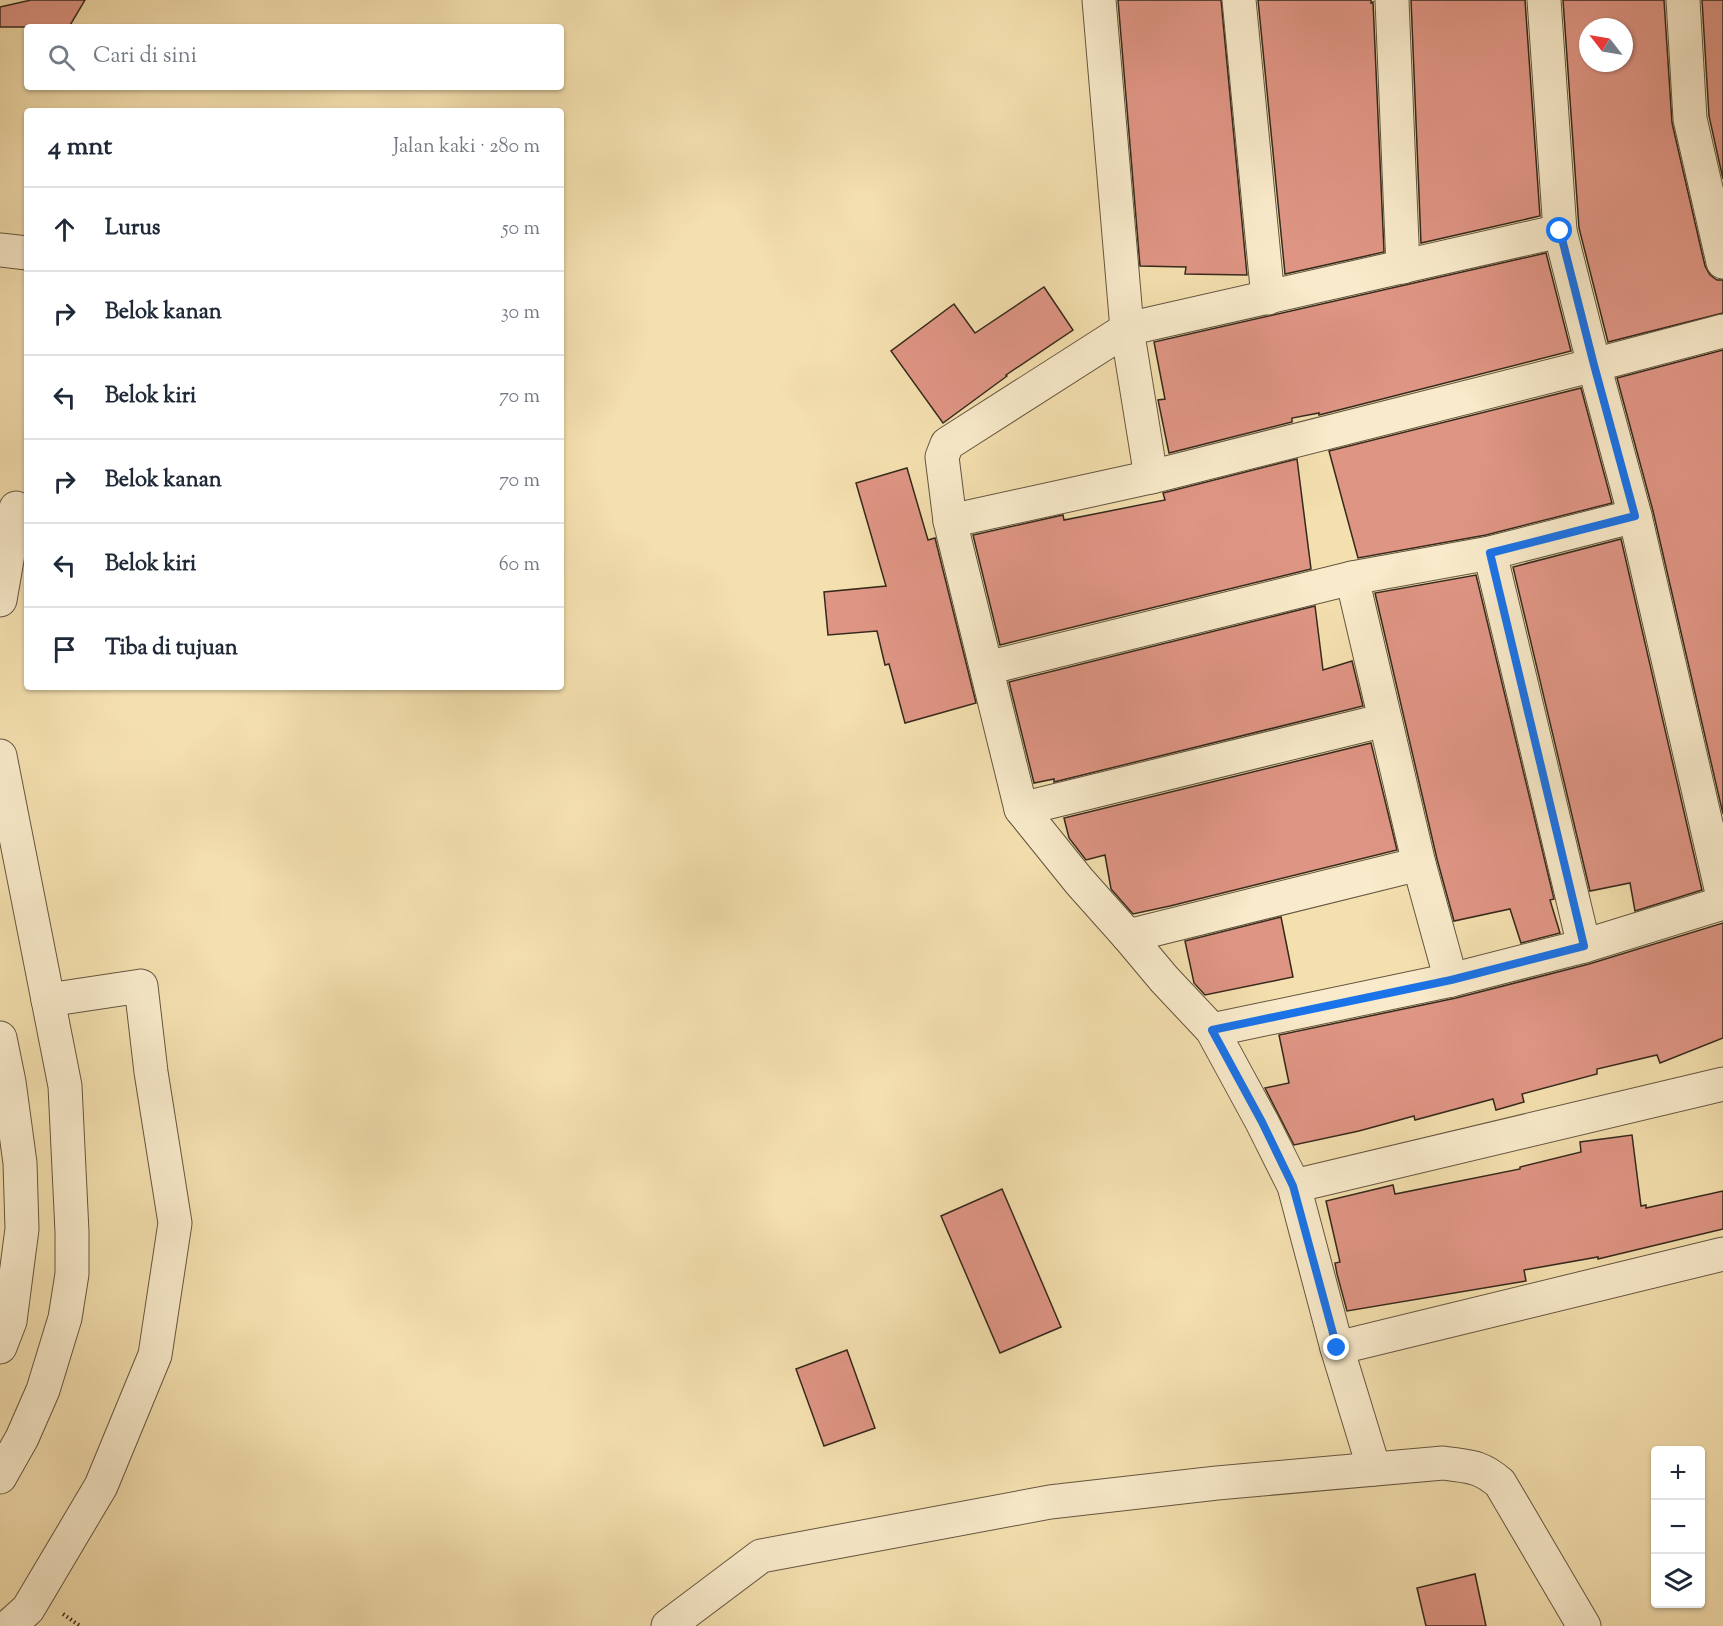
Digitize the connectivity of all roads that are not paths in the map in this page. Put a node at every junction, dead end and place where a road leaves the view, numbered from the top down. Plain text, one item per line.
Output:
1 (1099, 0) edge
2 (1239, 0) edge
3 (1392, 0) edge
4 (1544, 0) edge
5 (1683, 0) edge
6 (1560, 231) junction
7 (0, 249) edge
8 (24, 253) edge
9 (1723, 262) edge
10 (1403, 267) junction
11 (1268, 298) junction
12 (1127, 329) junction
13 (1723, 331) edge
14 (1594, 365) junction
15 (1151, 477) junction
16 (14, 507) edge
17 (1635, 516) junction
18 (950, 521) junction
19 (1490, 553) junction
20 (1352, 578) junction
21 (0, 600) edge
22 (987, 668) junction
23 (1385, 720) junction
24 (0, 756) edge
25 (1021, 809) junction
26 (1419, 864) junction
27 (1723, 897) edge
28 (1723, 903) edge
29 (1128, 936) junction
30 (1584, 946) junction
31 (1451, 980) junction
32 (48, 1000) junction
33 (1212, 1030) junction
34 (0, 1038) edge
35 (1723, 1084) edge
36 (1293, 1186) junction
37 (1723, 1254) edge
38 (0, 1347) edge
39 (1337, 1348) junction
40 (1374, 1469) junction
41 (0, 1477) edge
42 (9, 1626) edge
43 (668, 1626) edge
44 (1584, 1626) edge

1 - 12 street
2 - 11 street
3 - 10 street
4 - 6 street
5 - 9 street
6 - 10 street
6 - 14 street
7 - 8 street
10 - 11 street
11 - 12 street
12 - 15 street
12 - 18 street
13 - 14 street
14 - 15 street
14 - 17 street
15 - 18 street
16 - 21 street
17 - 19 street
17 - 27 street
18 - 22 street
19 - 20 street
19 - 30 street
20 - 22 street
20 - 23 street
22 - 25 street
23 - 25 street
23 - 26 street
24 - 32 street
25 - 29 street
26 - 29 street
26 - 31 street
28 - 30 street
29 - 33 street
30 - 31 street
31 - 33 street
32 - 41 street
32 - 42 street
33 - 36 street
34 - 38 street
35 - 36 street
36 - 39 street
37 - 39 street
39 - 40 street
40 - 43 street
40 - 44 street

